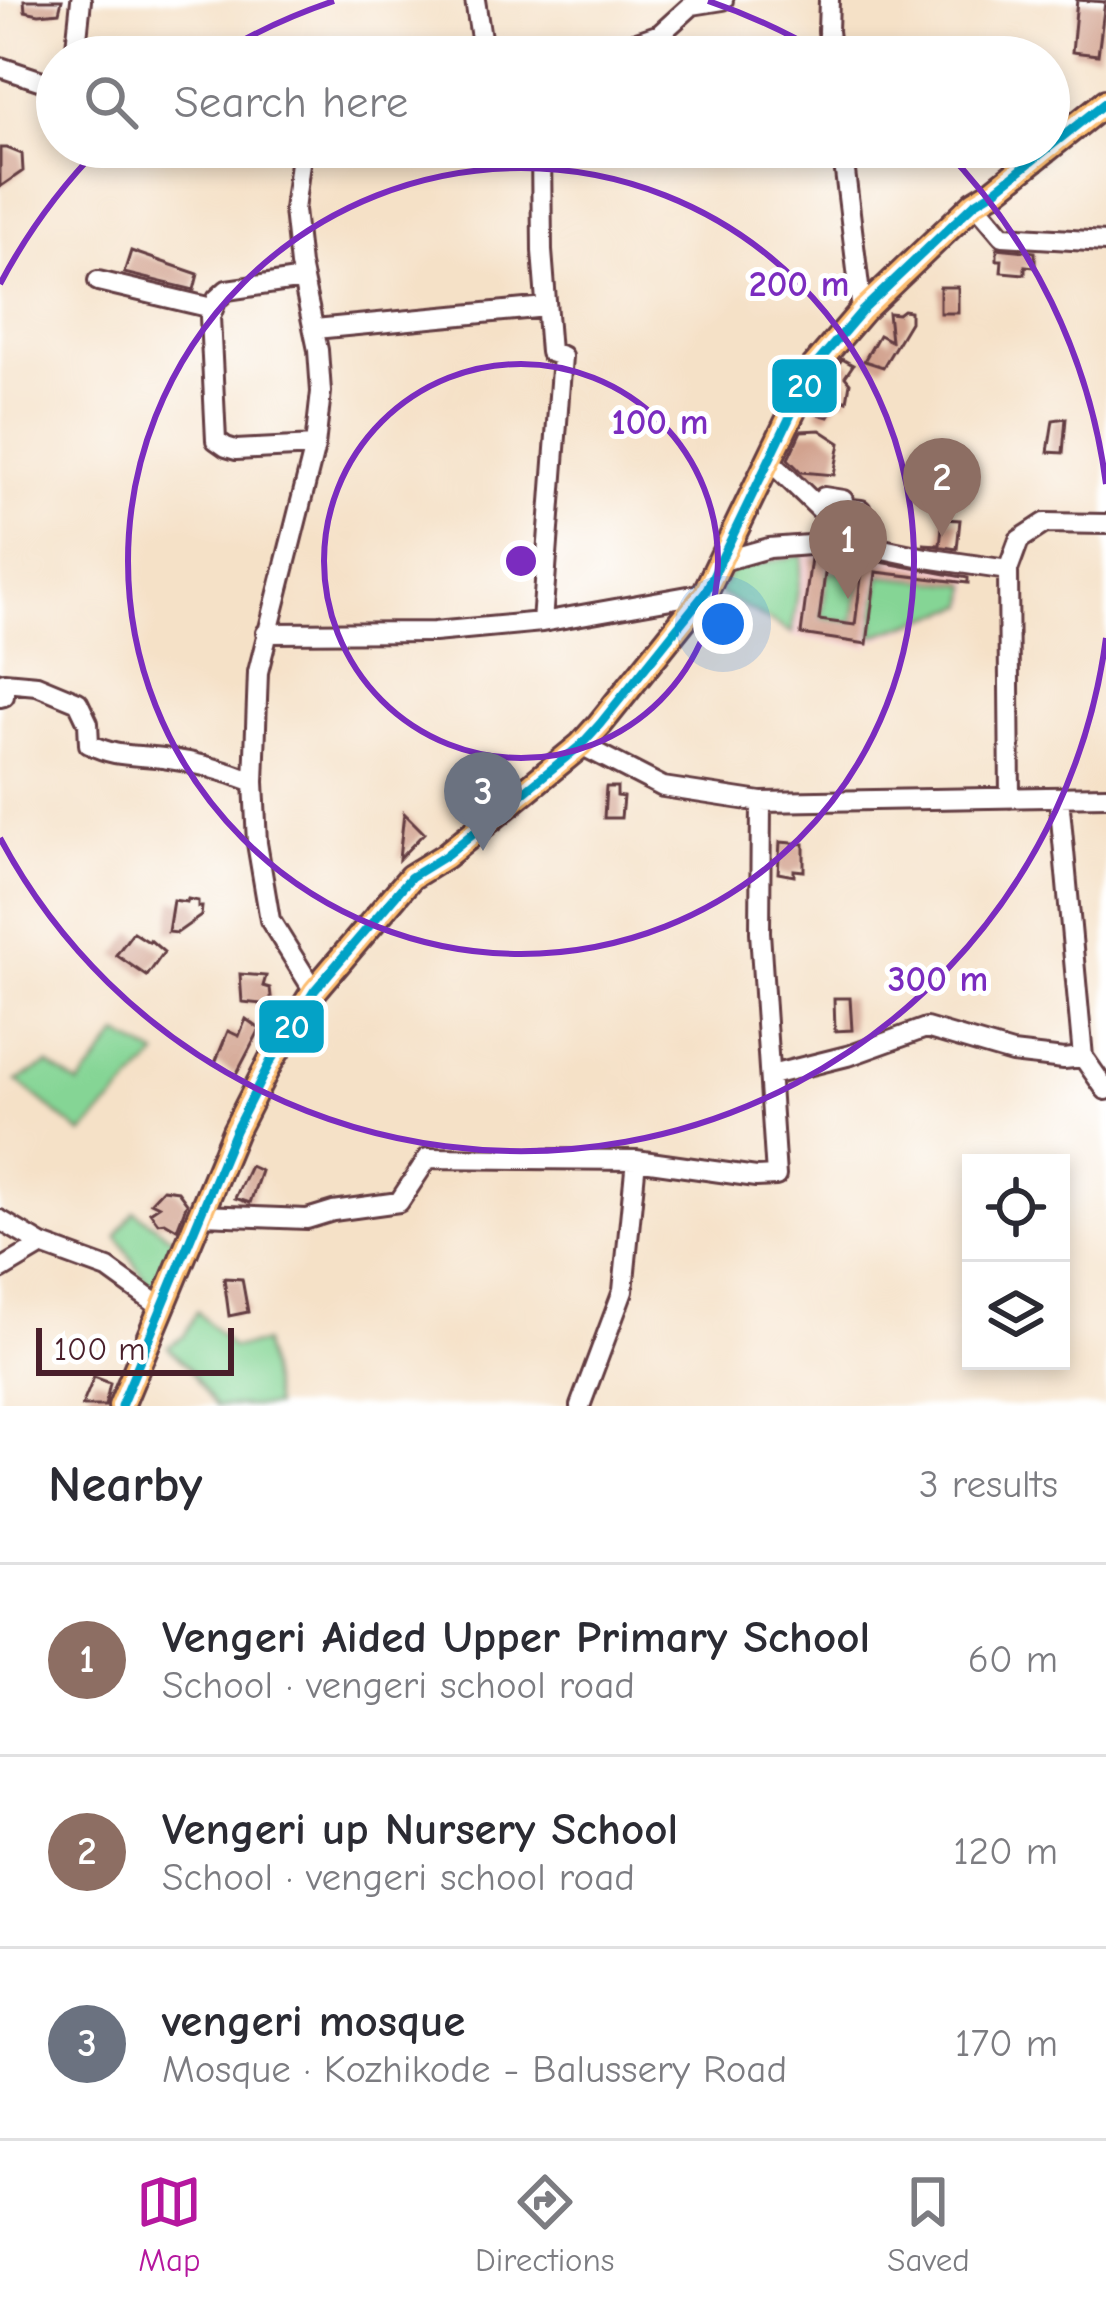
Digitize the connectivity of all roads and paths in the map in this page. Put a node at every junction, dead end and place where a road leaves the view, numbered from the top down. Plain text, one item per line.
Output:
1 (81, 0) edge
2 (476, 0) edge
3 (723, 0) edge
4 (830, 0) edge
5 (77, 36) edge
6 (481, 36) edge
7 (653, 36) edge
8 (828, 36) edge
9 (0, 67) edge
10 (36, 79) edge
11 (1106, 102) edge
12 (1070, 130) edge
13 (299, 168) edge
14 (541, 168) edge
15 (845, 168) edge
16 (1022, 168) edge
17 (974, 203) junction
18 (1106, 242) edge
19 (303, 279) junction
20 (98, 281) dead end
21 (546, 307) junction
22 (212, 308) junction
23 (862, 310) junction
24 (314, 329) junction
25 (315, 446) junction
26 (768, 460) junction
27 (861, 510) dead end
28 (1106, 524) edge
29 (719, 562) junction
30 (1008, 570) junction
31 (705, 593) junction
32 (542, 622) junction
33 (266, 632) junction
34 (0, 697) edge
35 (581, 745) junction
36 (254, 782) junction
37 (1106, 796) edge
38 (1059, 797) junction
39 (1010, 798) junction
40 (761, 802) junction
41 (314, 992) junction
42 (1083, 1057) junction
43 (772, 1075) junction
44 (1106, 1090) edge
45 (636, 1160) junction
46 (201, 1215) junction
47 (0, 1220) edge
48 (42, 1245) junction
49 (0, 1270) edge
50 (162, 1308) junction
51 (121, 1406) edge
52 (580, 1406) edge

1 - 5 street
2 - 6 street
3 - 7 street
4 - 8 street
9 - 10 street
11 - 12 main road
13 - 19 street
14 - 21 street
15 - 23 street
16 - 17 main road
17 - 18 street
17 - 23 main road
19 - 22 street
19 - 24 street
20 - 22 street
21 - 24 street
21 - 32 street
22 - 25 street
23 - 26 main road
24 - 25 street
25 - 33 street
26 - 27 street
26 - 29 main road
28 - 30 street
29 - 30 street
29 - 31 main road
30 - 39 street
31 - 32 street
31 - 35 main road
32 - 33 street
33 - 36 street
34 - 36 street
35 - 40 street
35 - 41 main road
36 - 41 street
37 - 38 street
38 - 39 street
38 - 42 street
39 - 40 street
40 - 43 street
41 - 46 main road
42 - 43 street
42 - 44 street
43 - 45 street
45 - 46 street
45 - 52 street
46 - 50 main road
47 - 48 street
48 - 49 street
48 - 50 street
50 - 51 main road

